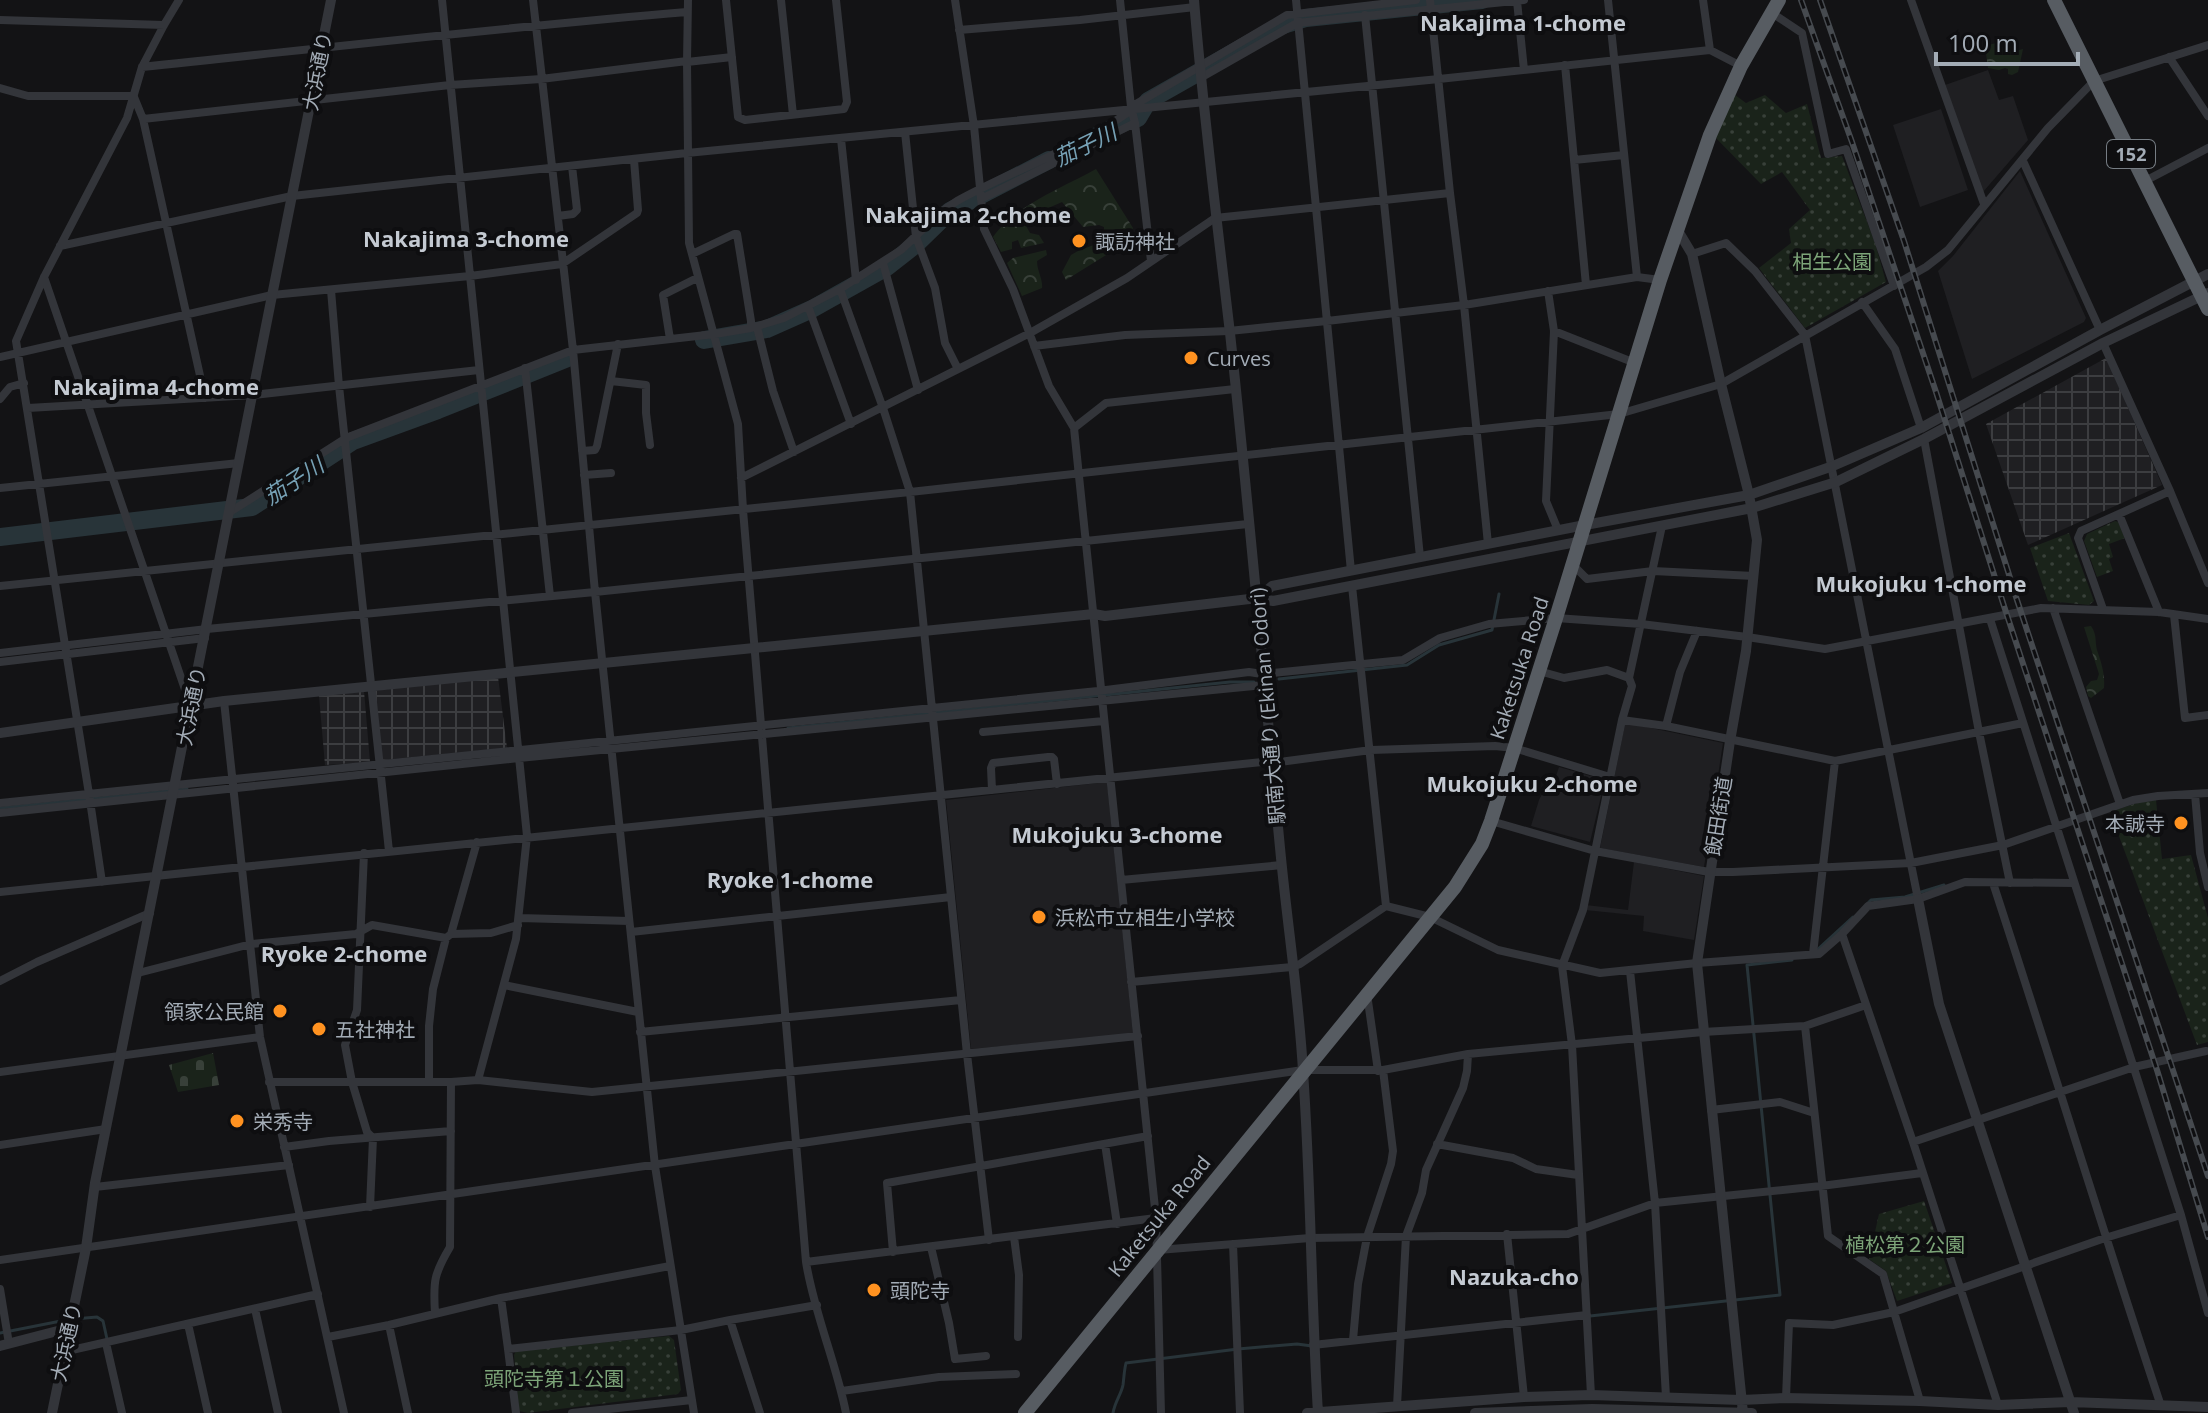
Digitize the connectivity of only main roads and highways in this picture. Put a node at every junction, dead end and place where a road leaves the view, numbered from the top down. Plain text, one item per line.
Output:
1 (2054, 0) edge
2 (1775, 6) edge
3 (2206, 299) edge
4 (1025, 1413) edge

1 - 3 highway, 152
2 - 4 highway, Kaketsuka Road

